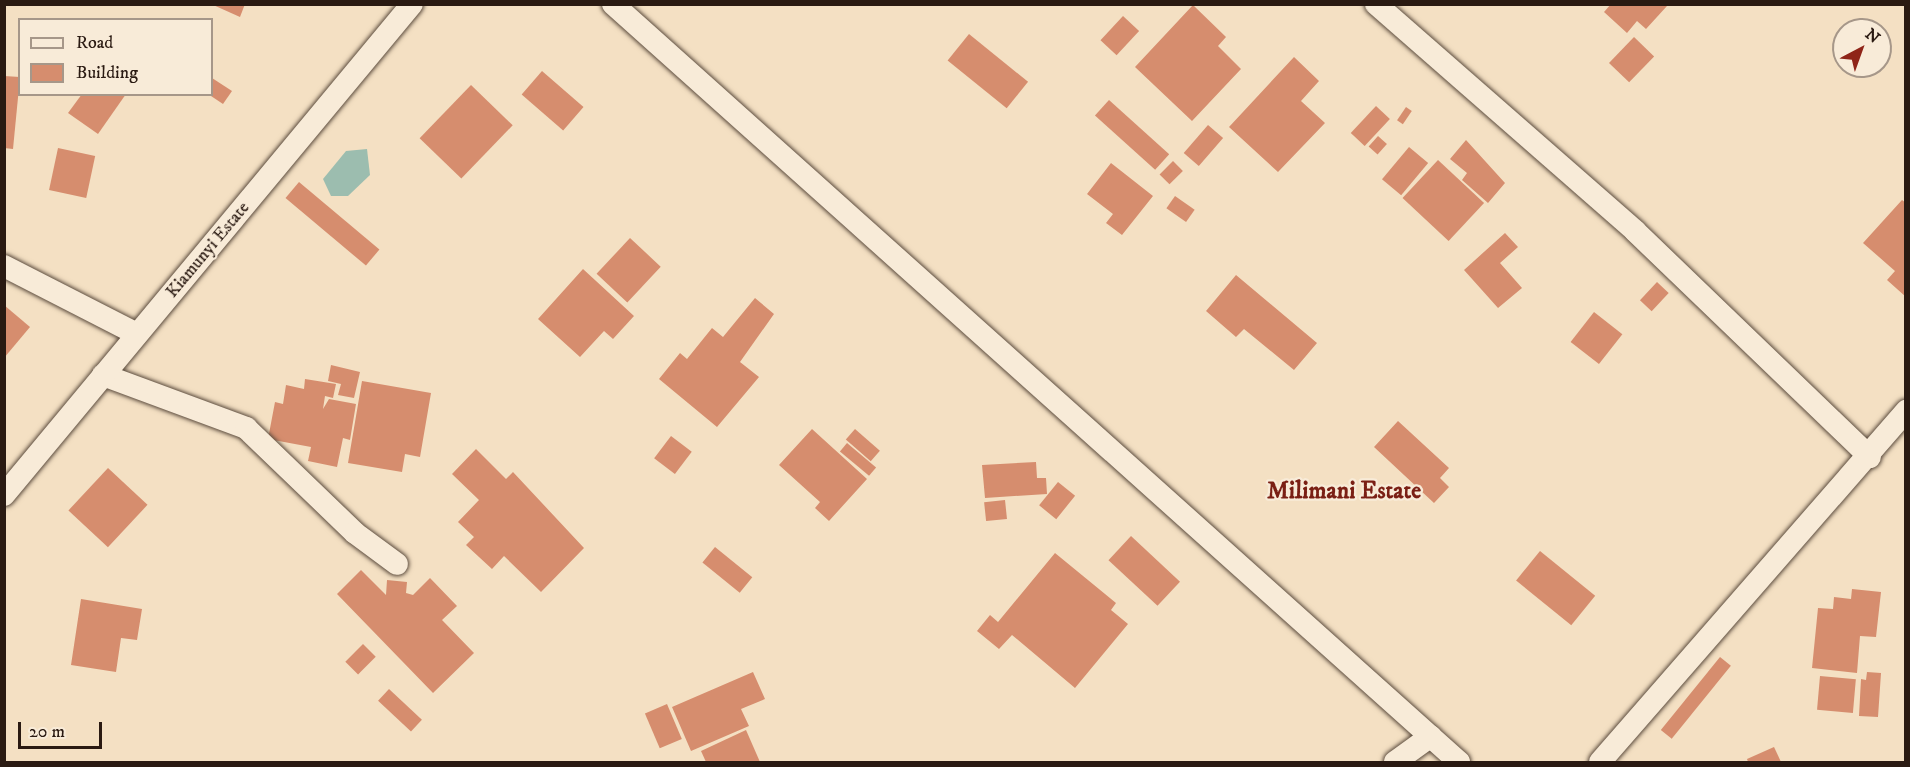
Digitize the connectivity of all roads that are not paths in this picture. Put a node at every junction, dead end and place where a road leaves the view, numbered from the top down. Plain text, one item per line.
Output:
1 (412, 4) edge
2 (612, 4) edge
3 (1376, 4) edge
4 (4, 266) edge
5 (137, 334) junction
6 (103, 375) junction
7 (1905, 411) edge
8 (1870, 457) junction
9 (4, 495) edge
10 (397, 564) dead end
11 (1431, 736) junction
12 (1395, 762) edge
13 (1459, 762) edge
14 (1600, 762) edge

1 - 5 street, Kiamunyi Estate
2 - 11 street
3 - 8 street
4 - 5 street
5 - 6 street, Kiamunyi Estate
6 - 9 street, Kiamunyi Estate
6 - 10 street
7 - 8 street
8 - 14 street
11 - 12 street
11 - 13 street

